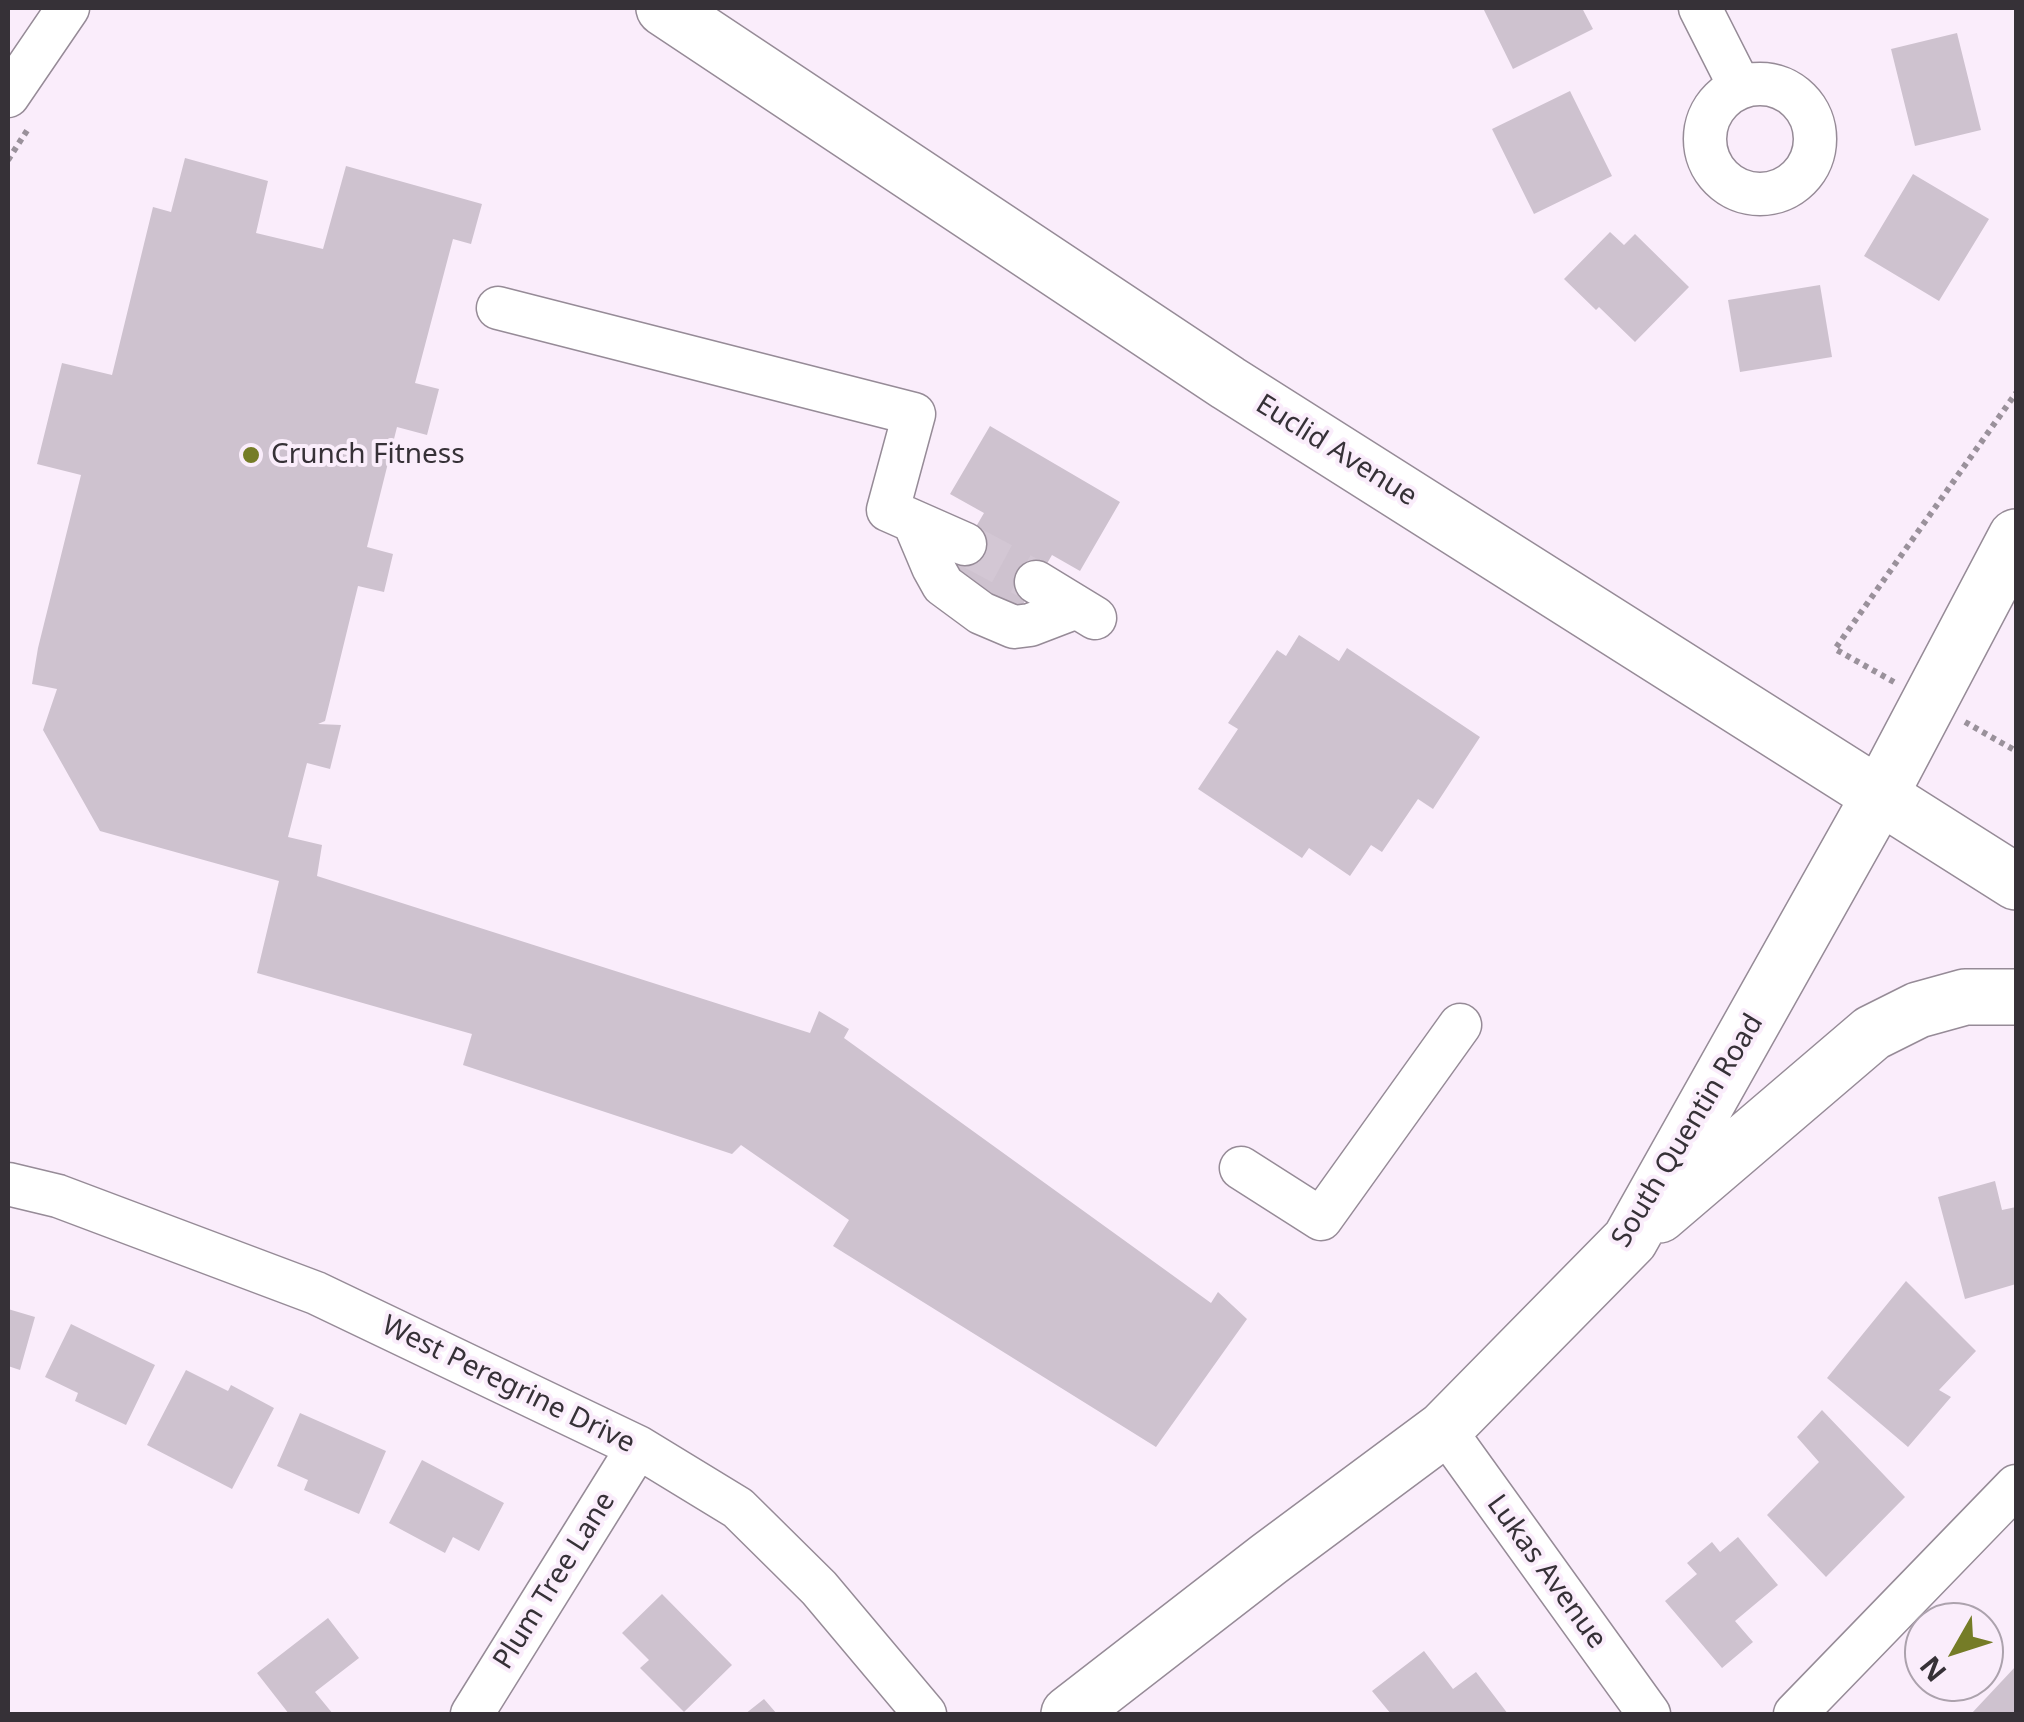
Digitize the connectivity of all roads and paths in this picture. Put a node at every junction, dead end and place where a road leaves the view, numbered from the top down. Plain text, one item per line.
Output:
1 (664, 8) edge
2 (1700, 8) edge
3 (59, 10) edge
4 (1740, 87) dead end
5 (8, 96) edge
6 (498, 308) dead end
7 (2016, 393) edge
8 (901, 516) junction
9 (2016, 537) edge
10 (965, 544) tunnel mouth
11 (1036, 582) tunnel mouth
12 (1835, 649) dead end
13 (1880, 795) junction
14 (2016, 882) edge
15 (2016, 996) edge
16 (1460, 1025) dead end
17 (1241, 1168) dead end
18 (8, 1184) edge
19 (1630, 1240) junction
20 (1444, 1430) junction
21 (638, 1447) junction
22 (2016, 1486) edge
23 (472, 1714) edge
24 (925, 1714) edge
25 (1069, 1714) edge
26 (1649, 1714) edge
27 (1795, 1714) edge

1 - 13 main road, Euclid Avenue
2 - 4 street
3 - 5 street
6 - 8 street
7 - 12 path
8 - 10 street
8 - 11 street
9 - 13 main road, South Quentin Road
13 - 14 main road, Euclid Avenue
13 - 19 main road, South Quentin Road
15 - 19 main road
16 - 17 street
18 - 21 street, West Peregrine Drive
19 - 20 main road, South Quentin Road
20 - 25 main road, South Quentin Road
20 - 26 street, Lukas Avenue
21 - 23 street, Plum Tree Lane
21 - 24 street, West Peregrine Drive
22 - 27 street

